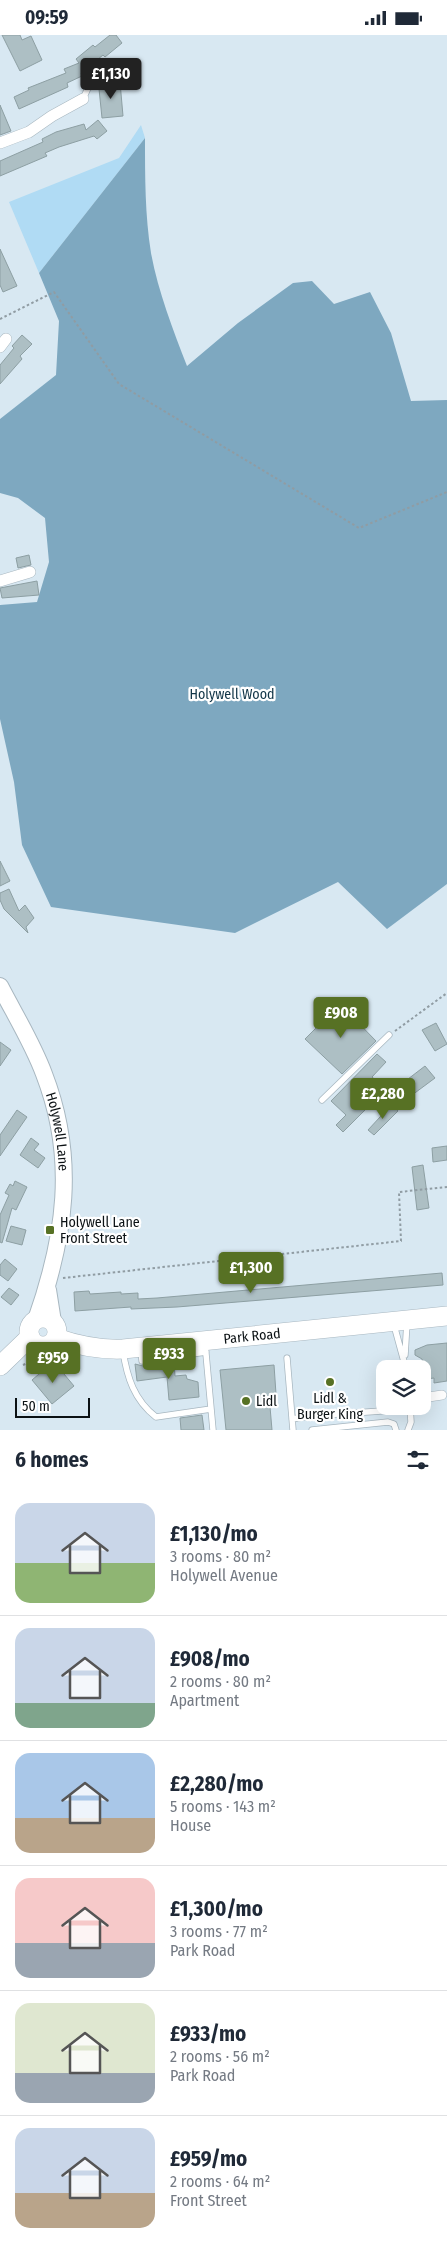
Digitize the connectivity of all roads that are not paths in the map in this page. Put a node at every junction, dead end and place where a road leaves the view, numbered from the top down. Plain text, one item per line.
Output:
1 (124, 64) dead end
2 (83, 99) joint
3 (0, 143) edge
4 (30, 572) dead end
5 (0, 581) edge
6 (0, 986) edge
7 (389, 1035) road end
8 (322, 1100) dead end
9 (447, 1316) edge
10 (400, 1322) junction
11 (44, 1333) junction
12 (205, 1347) junction
13 (132, 1348) junction
14 (287, 1358) dead end
15 (404, 1360) joint
16 (3, 1364) edge
17 (442, 1395) dead end
18 (431, 1397) edge
19 (211, 1409) junction
20 (376, 1411) edge
21 (410, 1415) edge
22 (310, 1416) junction
23 (292, 1419) junction
24 (311, 1429) edge
25 (326, 1429) edge
26 (213, 1430) edge
27 (294, 1430) edge
28 (396, 1430) edge
29 (408, 1430) edge

1 - 2 lane
2 - 3 street
4 - 5 street
6 - 11 main road, Holywell Lane
7 - 8 lane
9 - 10 main road, Park Road
10 - 12 main road, Park Road
10 - 15 lane
10 - 15 lane
11 - 13 main road, Park Road
11 - 16 main road
12 - 13 main road, Park Road
12 - 19 lane
13 - 19 lane
14 - 23 lane
17 - 18 street
19 - 26 lane
20 - 22 lane
21 - 29 lane
22 - 23 lane
22 - 24 lane
23 - 27 lane
24 - 25 lane
25 - 28 lane

